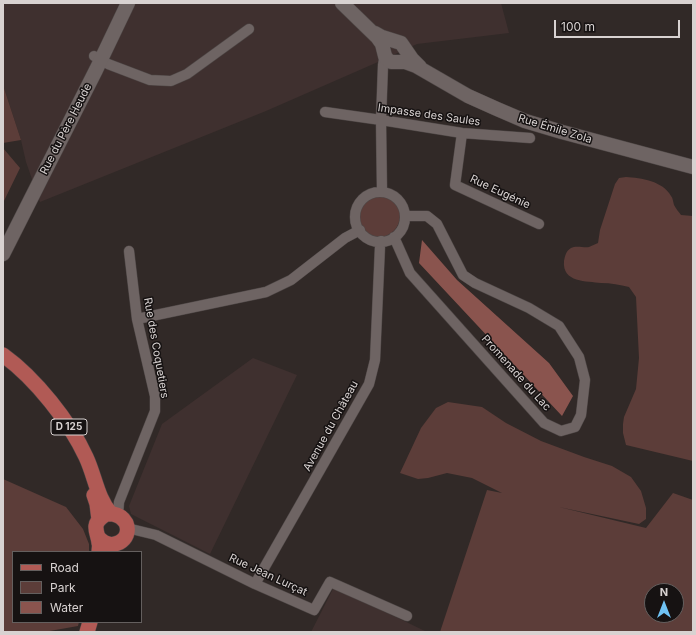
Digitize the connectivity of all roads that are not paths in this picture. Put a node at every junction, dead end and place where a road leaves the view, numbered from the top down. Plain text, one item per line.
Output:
1 (119, 3) edge
2 (128, 3) edge
3 (342, 3) edge
4 (248, 29) dead end
5 (394, 53) junction
6 (98, 58) junction
7 (325, 112) dead end
8 (381, 120) junction
9 (462, 133) junction
10 (530, 138) dead end
11 (693, 167) edge
12 (382, 192) junction
13 (405, 216) junction
14 (539, 224) dead end
15 (360, 230) junction
16 (3, 234) edge
17 (394, 237) junction
18 (381, 241) junction
19 (129, 251) dead end
20 (3, 254) edge
21 (137, 319) junction
22 (3, 355) edge
23 (3, 368) edge
24 (109, 516) junction
25 (127, 528) junction
26 (98, 545) edge
27 (112, 548) edge
28 (255, 584) junction
29 (408, 616) dead end

1 - 6 main road, Rue du Père Heude
2 - 6 main road, Rue du Père Heude
3 - 5 main road, Rue Émile Zola
4 - 6 street
5 - 8 street
5 - 11 main road, Rue Émile Zola
6 - 16 main road, Rue du Père Heude
6 - 20 main road, Rue du Père Heude
7 - 8 street, Impasse des Saules
8 - 9 street, Impasse des Saules
8 - 12 street
9 - 10 street, Impasse des Saules
9 - 14 street, Rue Eugénie
12 - 13 street
12 - 15 street
13 - 17 street
13 - 17 street, Promenade du Lac
15 - 18 street
15 - 21 street
17 - 18 street
18 - 28 street, Avenue du Château
19 - 21 street, Rue des Coquetiers
21 - 24 street, Rue des Coquetiers
22 - 24 main road, D 125
23 - 24 main road, D 125
24 - 25 main road
24 - 26 main road
25 - 27 main road
25 - 28 street, Rue Jean Lurçat
26 - 27 main road
28 - 29 street, Rue Jean Lurçat

